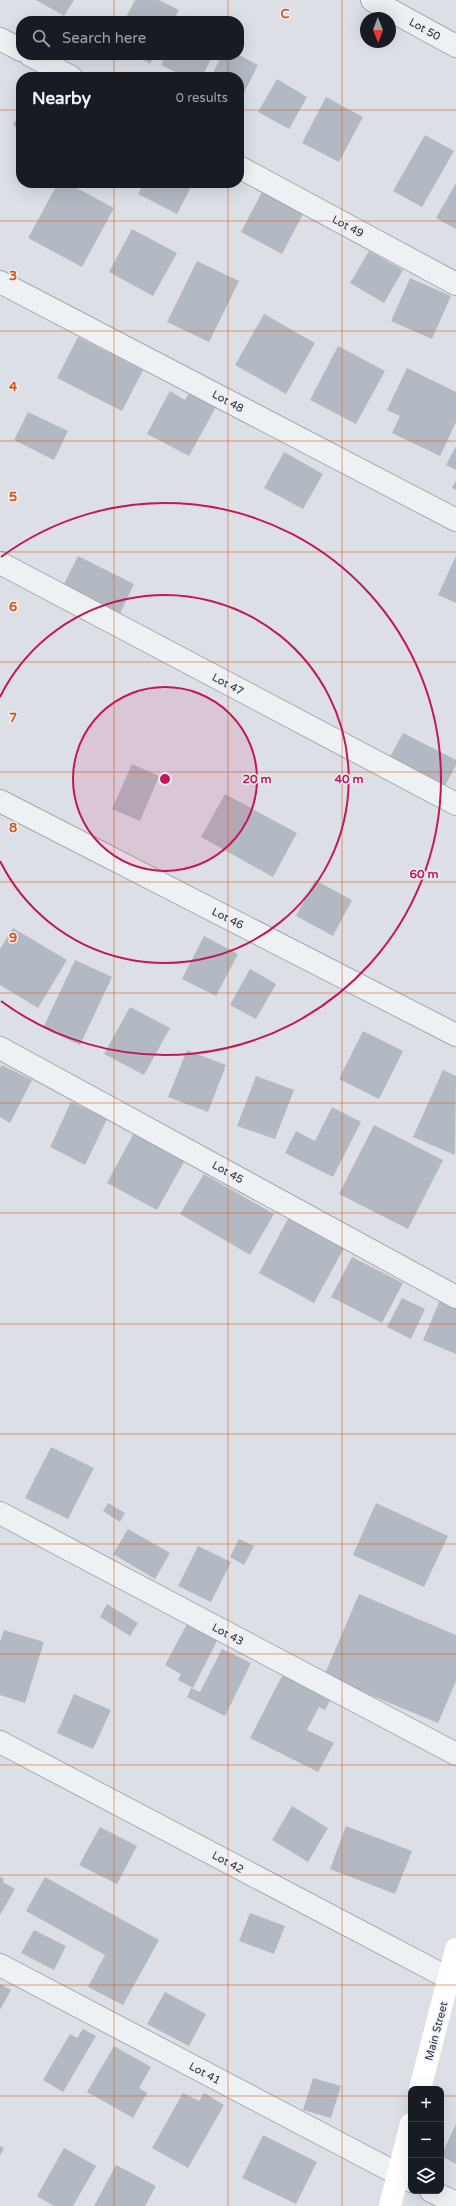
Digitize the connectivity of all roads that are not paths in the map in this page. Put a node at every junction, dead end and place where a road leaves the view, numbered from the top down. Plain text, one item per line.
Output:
1 (372, 0) edge
2 (0, 39) edge
3 (456, 46) edge
4 (16, 47) edge
5 (39, 60) edge
6 (62, 72) edge
7 (244, 171) edge
8 (0, 282) edge
9 (456, 284) edge
10 (456, 520) edge
11 (0, 563) edge
12 (0, 801) edge
13 (456, 804) edge
14 (456, 1035) edge
15 (0, 1048) edge
16 (456, 1297) edge
17 (0, 1513) edge
18 (0, 1742) edge
19 (456, 1754) edge
20 (456, 1949) edge
21 (0, 1965) edge
22 (453, 1980) edge
23 (421, 2086) edge
24 (408, 2147) edge
25 (404, 2178) edge
26 (437, 2194) edge
27 (456, 2204) edge
28 (390, 2206) edge

1 - 3 street, Lot 50
2 - 4 street
5 - 6 street
7 - 9 street, Lot 49
8 - 10 street, Lot 48
11 - 13 street, Lot 47
12 - 14 street, Lot 46
15 - 16 street, Lot 45
17 - 19 street, Lot 43
18 - 22 street, Lot 42
20 - 22 street, Main Street
21 - 25 street, Lot 41
22 - 23 street, Main Street
24 - 25 street
25 - 28 street
26 - 27 street

